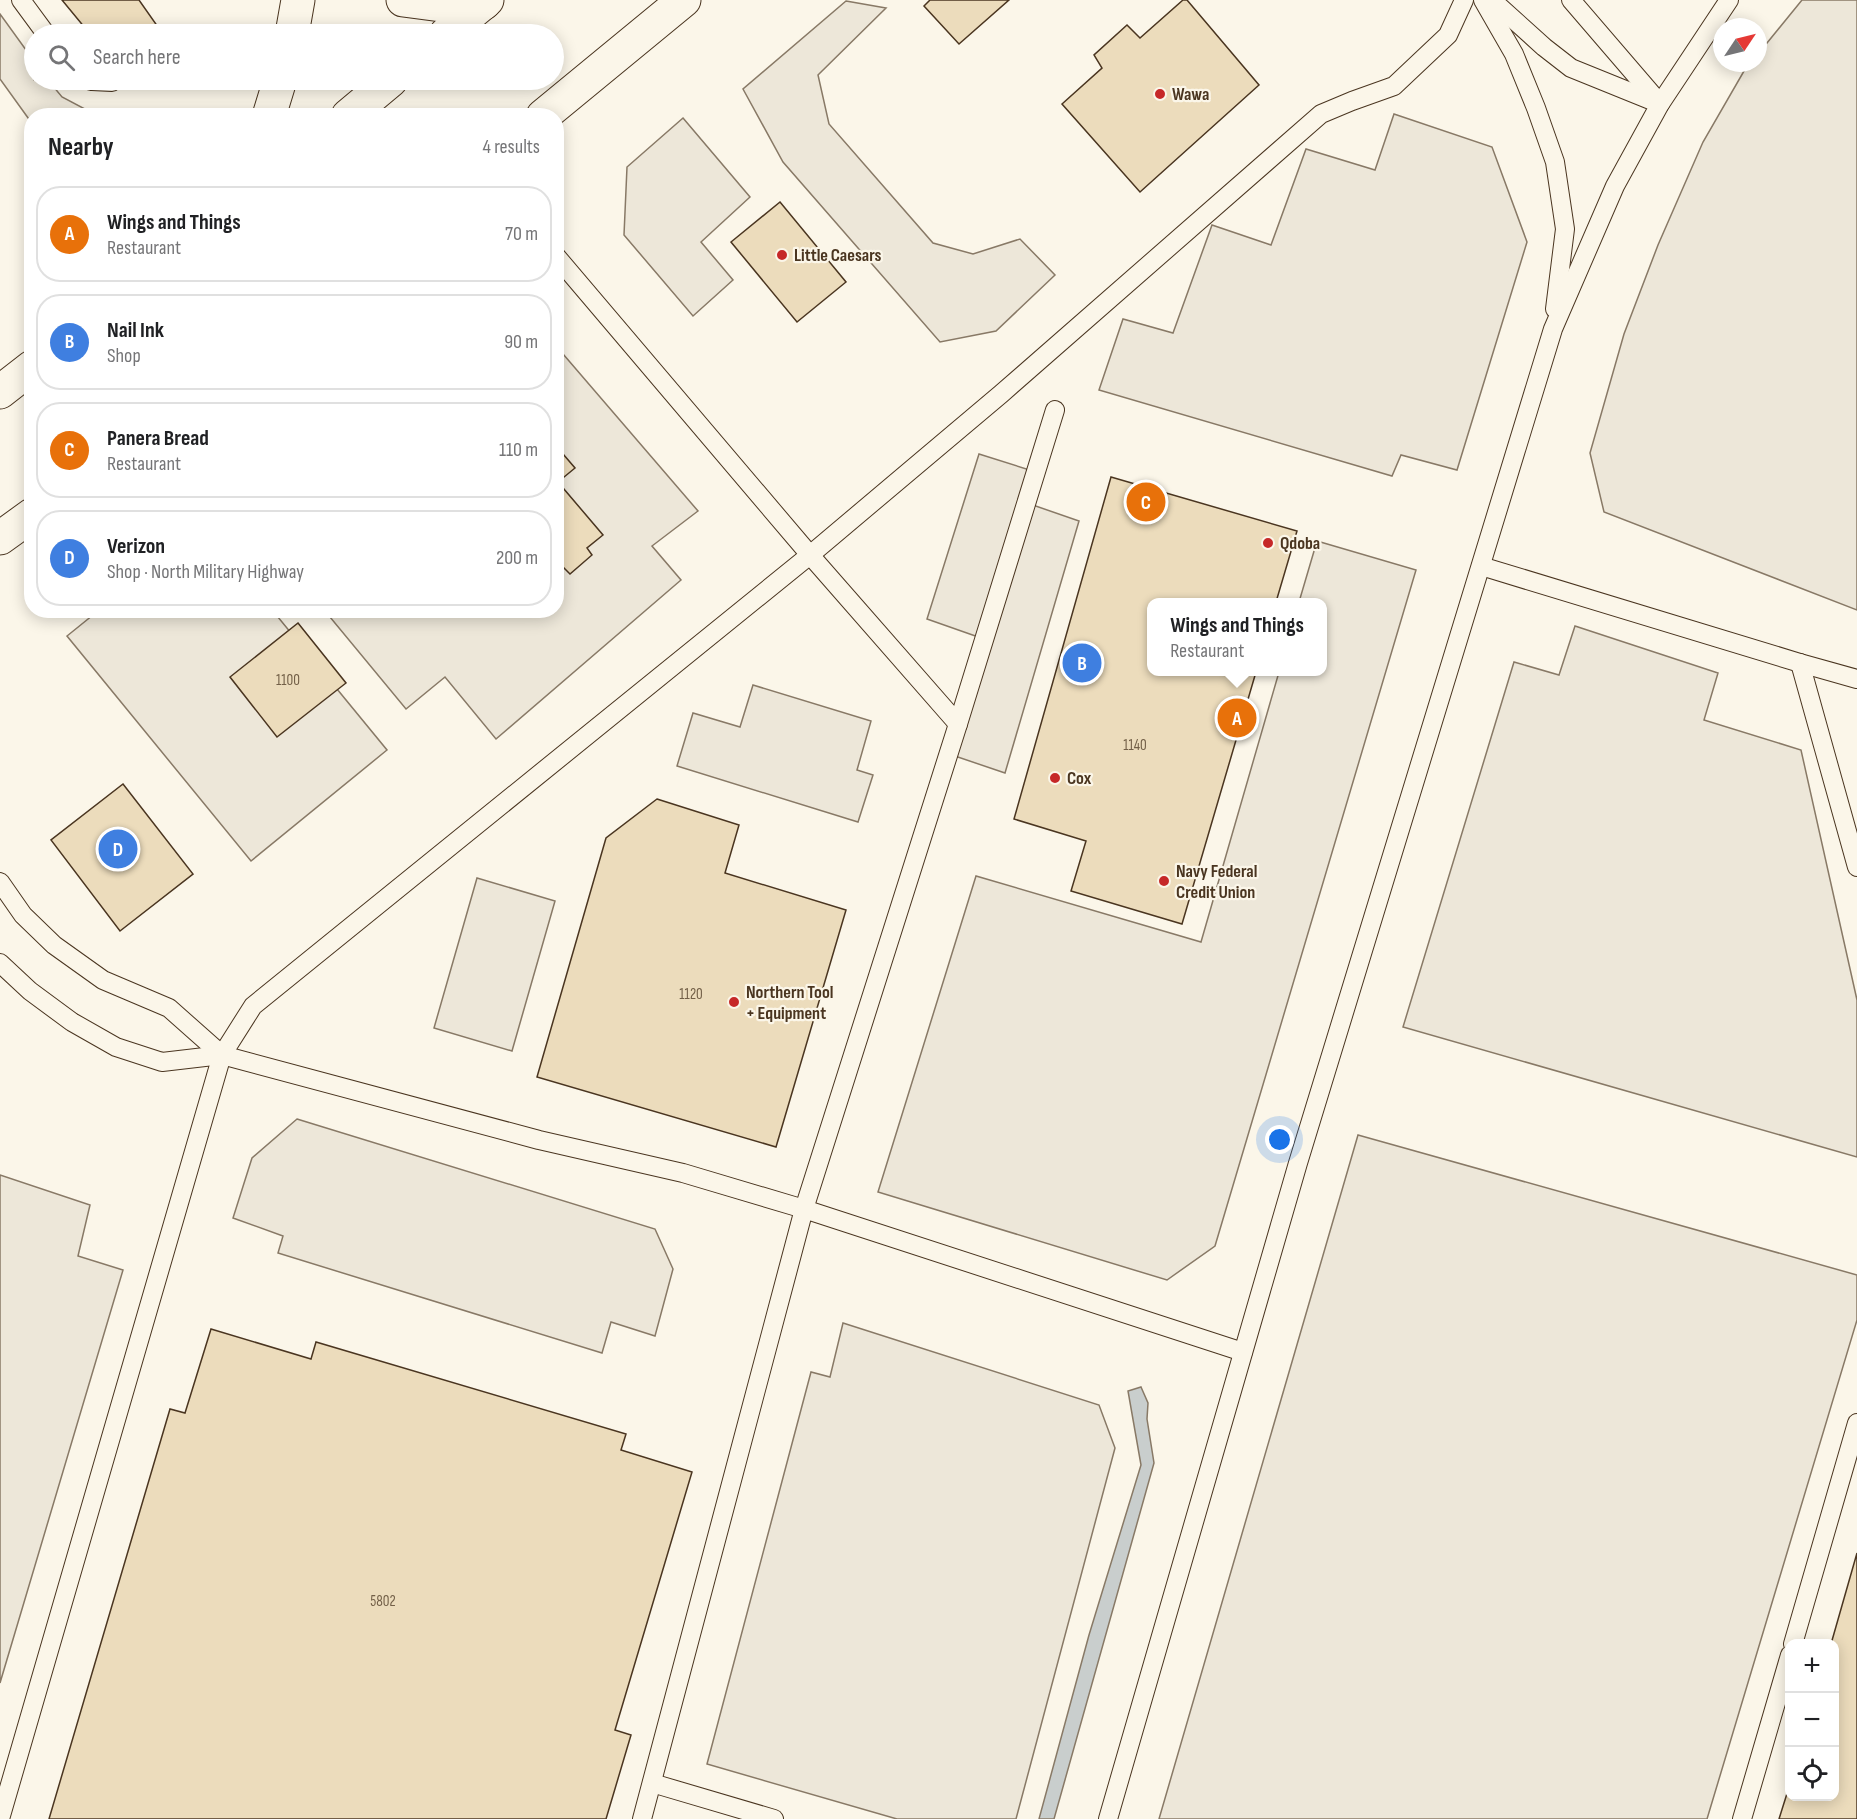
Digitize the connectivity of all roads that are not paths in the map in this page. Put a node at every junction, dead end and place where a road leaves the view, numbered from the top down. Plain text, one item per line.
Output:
1 (21, 0) edge
2 (298, 0) edge
3 (403, 0) edge
4 (684, 0) edge
5 (1464, 0) edge
6 (1483, 0) edge
7 (1492, 0) edge
8 (1570, 0) edge
9 (1729, 0) edge
10 (485, 2) edge
11 (39, 24) edge
12 (294, 24) edge
13 (458, 24) edge
14 (277, 90) edge
15 (380, 90) edge
16 (1660, 104) junction
17 (271, 108) edge
18 (358, 108) edge
19 (553, 108) edge
20 (564, 265) edge
21 (1553, 329) junction
22 (24, 373) edge
23 (0, 392) edge
24 (1055, 410) dead end
25 (24, 521) edge
26 (0, 538) edge
27 (810, 555) junction
28 (1481, 566) junction
29 (1800, 663) junction
30 (1857, 679) edge
31 (958, 724) junction
32 (1857, 867) edge
33 (0, 882) edge
34 (0, 963) edge
35 (222, 1055) junction
36 (804, 1209) junction
37 (1243, 1352) junction
38 (1857, 1423) edge
39 (1794, 1639) edge
40 (1785, 1672) edge
41 (652, 1783) junction
42 (0, 1819) edge
43 (642, 1819) edge
44 (774, 1819) edge
45 (1108, 1819) edge
46 (1742, 1819) edge

1 - 11 lane
2 - 12 main road
3 - 10 main road
4 - 19 main road
5 - 27 lane
6 - 21 lane
7 - 16 lane
8 - 16 lane
9 - 16 lane
10 - 13 main road
14 - 17 main road
15 - 18 main road
16 - 21 lane
20 - 27 lane
21 - 28 lane
22 - 23 main road
24 - 31 lane
25 - 26 main road
27 - 31 lane
27 - 35 lane
28 - 29 lane
28 - 37 lane
29 - 30 lane
29 - 32 lane
31 - 36 lane
33 - 35 lane
34 - 35 lane
35 - 36 lane
35 - 42 lane
36 - 37 lane
36 - 41 lane
37 - 45 lane
38 - 39 lane
40 - 46 lane
41 - 43 lane
41 - 44 lane

